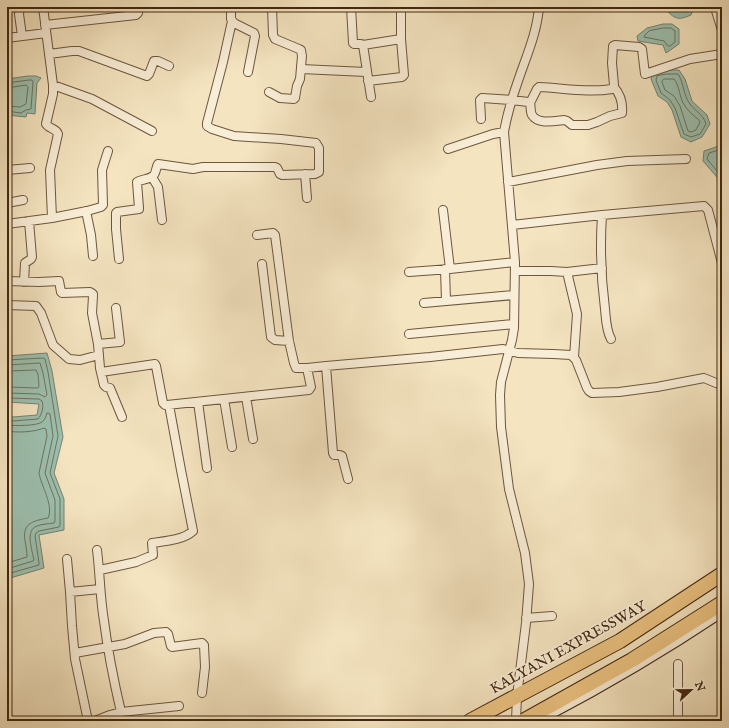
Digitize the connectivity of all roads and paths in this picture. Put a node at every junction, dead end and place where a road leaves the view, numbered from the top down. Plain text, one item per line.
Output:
1 (20, 7) edge
2 (43, 7) edge
3 (138, 7) edge
4 (231, 7) edge
5 (272, 7) edge
6 (351, 7) edge
7 (401, 7) edge
8 (539, 7) edge
9 (716, 11) dead end
10 (232, 21) junction
11 (46, 29) junction
12 (722, 30) edge
13 (22, 36) junction
14 (7, 38) edge
15 (401, 38) junction
16 (363, 45) junction
17 (49, 54) junction
18 (722, 54) edge
19 (169, 66) dead end
20 (301, 70) junction
21 (248, 72) dead end
22 (366, 72) junction
23 (368, 81) junction
24 (53, 85) junction
25 (614, 87) junction
26 (269, 92) dead end
27 (371, 97) dead end
28 (512, 100) junction
29 (530, 102) junction
30 (481, 119) dead end
31 (152, 131) dead end
32 (504, 132) junction
33 (448, 149) dead end
34 (108, 151) dead end
35 (686, 159) dead end
36 (30, 168) dead end
37 (7, 170) edge
38 (305, 174) junction
39 (152, 177) junction
40 (508, 182) junction
41 (307, 198) dead end
42 (23, 200) dead end
43 (7, 203) edge
44 (443, 210) dead end
45 (86, 211) junction
46 (602, 215) junction
47 (52, 218) junction
48 (162, 220) dead end
49 (29, 221) junction
50 (7, 224) edge
51 (512, 226) junction
52 (257, 235) dead end
53 (93, 256) dead end
54 (119, 259) dead end
55 (722, 263) edge
56 (262, 264) dead end
57 (515, 267) junction
58 (602, 268) junction
59 (447, 269) junction
60 (409, 272) dead end
61 (567, 272) junction
62 (7, 281) edge
63 (24, 282) junction
64 (514, 295) junction
65 (446, 301) junction
66 (424, 303) dead end
67 (7, 305) edge
68 (116, 308) dead end
69 (514, 324) junction
70 (409, 334) dead end
71 (611, 339) dead end
72 (289, 341) junction
73 (98, 344) junction
74 (509, 350) junction
75 (99, 355) junction
76 (574, 357) junction
77 (326, 366) junction
78 (307, 368) junction
79 (101, 372) junction
80 (722, 384) edge
81 (246, 396) junction
82 (224, 399) junction
83 (198, 402) junction
84 (169, 405) junction
85 (122, 417) dead end
86 (253, 439) dead end
87 (232, 447) dead end
88 (207, 468) dead end
89 (348, 479) dead end
90 (97, 550) dead end
91 (67, 559) dead end
92 (100, 570) junction
93 (722, 574) edge
94 (100, 589) junction
95 (70, 592) junction
96 (722, 603) edge
97 (722, 611) edge
98 (552, 616) dead end
99 (526, 618) junction
100 (108, 646) junction
101 (75, 652) junction
102 (678, 664) dead end
103 (202, 693) dead end
104 (517, 696) junction
105 (179, 706) dead end
106 (121, 712) junction
107 (111, 718) edge
108 (88, 721) edge
109 (95, 721) edge
110 (470, 721) edge
111 (516, 721) edge
112 (523, 721) edge
113 (536, 721) edge
114 (678, 721) edge

1 - 13 street
2 - 11 street
3 - 11 street
4 - 10 street
5 - 20 street
6 - 16 street
7 - 15 street
8 - 28 street
9 - 12 street
10 - 21 street
10 - 38 street
11 - 13 street
11 - 17 street
13 - 14 street
15 - 16 street
15 - 23 street
16 - 22 street
17 - 19 street
17 - 24 street
18 - 25 street
20 - 22 street
20 - 26 street
22 - 23 street
23 - 27 street
24 - 31 street
24 - 47 street
25 - 29 street
25 - 29 street
28 - 29 street
28 - 30 street
28 - 32 street
32 - 33 street
32 - 40 street
34 - 45 street
35 - 40 street
36 - 37 street
38 - 39 street
38 - 41 street
39 - 48 street
39 - 54 street
40 - 51 street
42 - 43 street
44 - 59 street
45 - 47 street
45 - 53 street
46 - 51 street
46 - 55 street
46 - 58 street
47 - 49 street
49 - 50 street
49 - 63 street
51 - 57 street
52 - 72 street
56 - 72 street
57 - 59 street
57 - 61 street
57 - 64 street
58 - 61 street
58 - 71 street
59 - 60 street
59 - 65 street
61 - 76 street
62 - 63 street
63 - 73 street
64 - 65 street
64 - 69 street
65 - 66 street
67 - 75 street
68 - 73 street
69 - 70 street
69 - 74 street
72 - 78 street
73 - 75 street
74 - 76 street
74 - 77 street
74 - 99 street
75 - 79 street
76 - 80 street
77 - 78 street
77 - 89 street
78 - 81 street
79 - 84 street
79 - 85 street
81 - 82 street
81 - 86 street
82 - 83 street
82 - 87 street
83 - 84 street
83 - 88 street
84 - 92 street
90 - 92 street
91 - 95 street
92 - 94 street
93 - 104 highway, KALYANI EXPRESSWAY
94 - 95 street
94 - 100 street
95 - 101 street
96 - 112 highway
97 - 113 street
98 - 99 street
99 - 104 street
100 - 101 street
100 - 103 street
100 - 106 street
101 - 108 street
102 - 114 street
104 - 110 highway, KALYANI EXPRESSWAY
104 - 111 street
105 - 106 street
106 - 107 street
107 - 109 street

